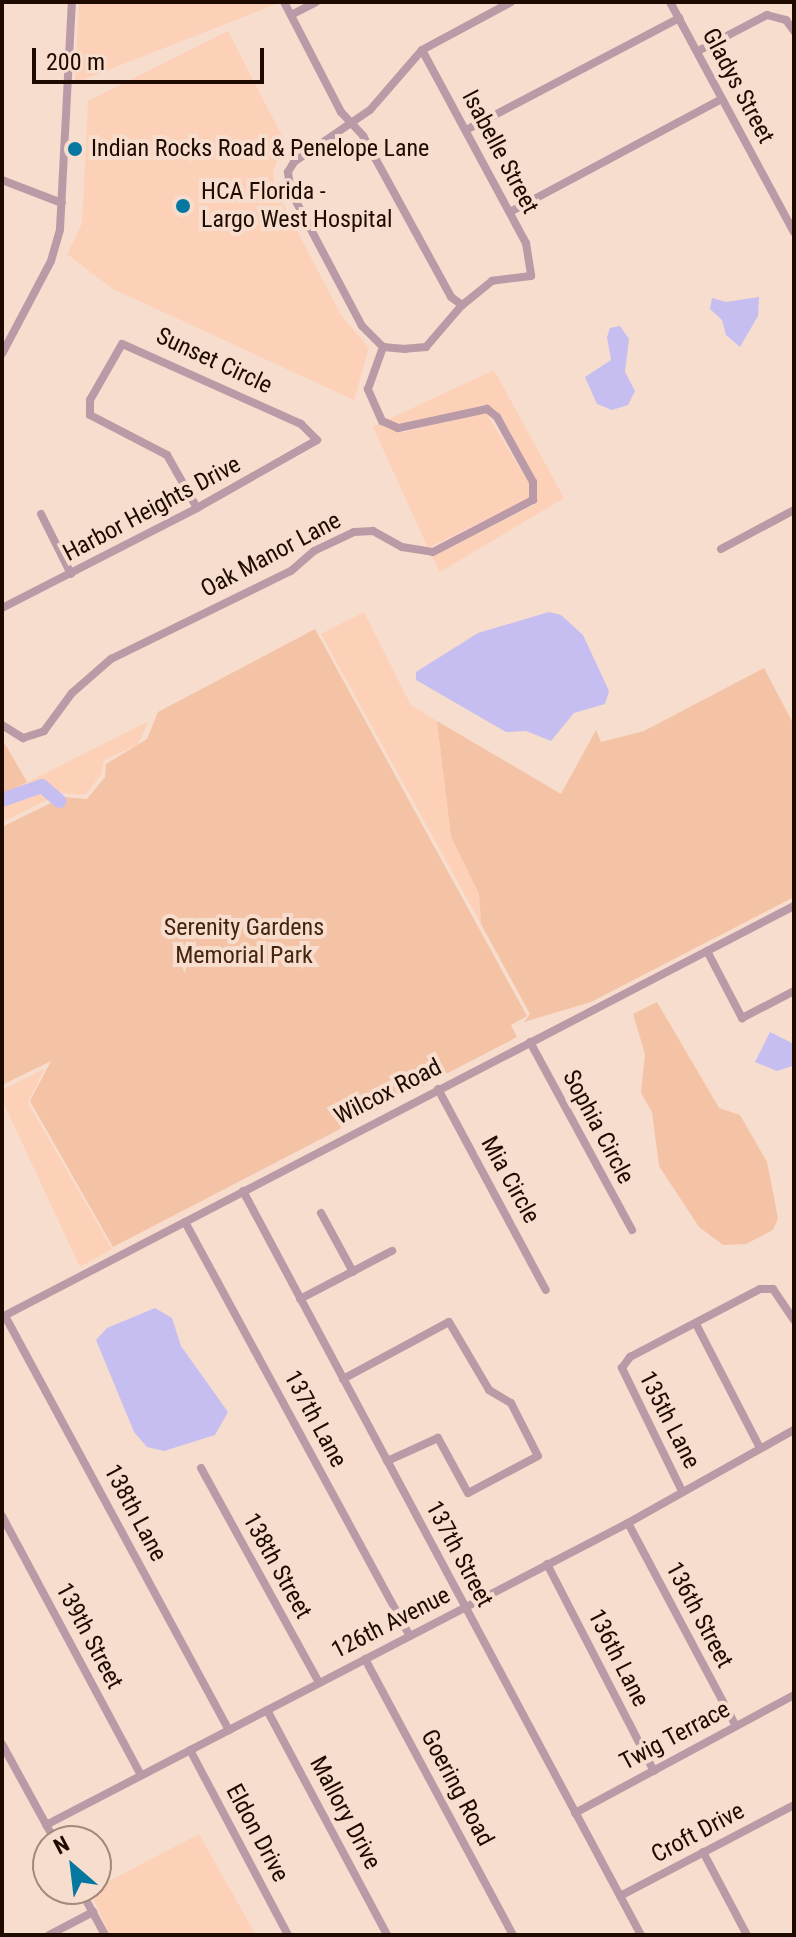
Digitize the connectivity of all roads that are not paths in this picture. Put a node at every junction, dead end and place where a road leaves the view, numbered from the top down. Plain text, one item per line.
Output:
1 (72, 2) edge
2 (284, 2) edge
3 (316, 2) edge
4 (511, 2) edge
5 (670, 2) edge
6 (291, 15) junction
7 (679, 18) junction
8 (794, 31) edge
9 (422, 50) junction
10 (698, 51) junction
11 (722, 99) junction
12 (351, 125) junction
13 (466, 130) junction
14 (2, 180) edge
15 (62, 203) junction
16 (510, 212) junction
17 (794, 232) edge
18 (462, 305) junction
19 (6, 338) edge
20 (383, 347) junction
21 (2, 354) edge
22 (317, 440) joint
23 (197, 508) junction
24 (794, 510) edge
25 (41, 514) dead end
26 (721, 549) dead end
27 (71, 574) junction
28 (2, 608) edge
29 (2, 725) edge
30 (794, 906) edge
31 (707, 951) junction
32 (794, 991) edge
33 (530, 1042) junction
34 (438, 1089) junction
35 (243, 1191) junction
36 (321, 1213) dead end
37 (185, 1222) junction
38 (632, 1230) dead end
39 (392, 1251) dead end
40 (353, 1272) junction
41 (546, 1290) dead end
42 (300, 1299) junction
43 (4, 1317) edge
44 (794, 1320) edge
45 (696, 1324) junction
46 (343, 1379) junction
47 (794, 1430) edge
48 (760, 1448) junction
49 (387, 1461) junction
50 (201, 1468) dead end
51 (681, 1489) junction
52 (2, 1516) edge
53 (628, 1523) junction
54 (547, 1564) junction
55 (465, 1607) junction
56 (410, 1636) junction
57 (365, 1659) junction
58 (319, 1683) junction
59 (794, 1695) edge
60 (267, 1710) junction
61 (736, 1726) junction
62 (229, 1730) junction
63 (2, 1745) edge
64 (190, 1750) junction
65 (654, 1771) junction
66 (141, 1775) junction
67 (794, 1805) edge
68 (575, 1813) junction
69 (46, 1825) joint
70 (703, 1852) junction
71 (620, 1896) junction
72 (89, 1905) edge
73 (93, 1912) junction
74 (49, 1935) edge
75 (105, 1935) edge
76 (288, 1935) edge
77 (387, 1935) edge
78 (513, 1935) edge
79 (641, 1935) edge
80 (747, 1935) edge

1 - 15 street
2 - 6 street
3 - 6 street
4 - 9 street
5 - 7 street, Gladys Street
6 - 12 street
7 - 10 street, Gladys Street
7 - 13 street
8 - 10 street
9 - 12 street
9 - 13 street, Isabelle Street
10 - 11 street, Gladys Street
11 - 16 street
11 - 17 street, Gladys Street
12 - 18 street
12 - 20 street
13 - 16 street, Isabelle Street
14 - 15 street
15 - 19 street
16 - 18 street, Isabelle Street
18 - 20 street
19 - 21 street
20 - 29 street, Oak Manor Lane
22 - 23 street, Harbor Heights Drive
22 - 23 street, Sunset Circle
23 - 27 street, Harbor Heights Drive
24 - 26 street
25 - 27 street
27 - 28 street, Harbor Heights Drive
30 - 31 street, Wilcox Road
31 - 32 street
31 - 33 street, Wilcox Road
33 - 34 street, Wilcox Road
33 - 38 street, Sophia Circle
34 - 35 street, Wilcox Road
34 - 41 street, Mia Circle
35 - 37 street, Wilcox Road
35 - 42 street, 137th Street
36 - 40 street
37 - 43 street, Wilcox Road
37 - 56 street, 137th Lane
39 - 40 street
40 - 42 street
42 - 46 street, 137th Street
43 - 62 street, 138th Lane
44 - 45 street
45 - 48 street
45 - 51 street, 135th Lane
46 - 49 street, 137th Street
46 - 49 street
47 - 48 street, 126th Avenue
48 - 51 street, 126th Avenue
49 - 55 street, 137th Street
50 - 58 street, 138th Street
51 - 53 street, 126th Avenue
52 - 66 street, 139th Street
53 - 54 street, 126th Avenue
53 - 61 street, 136th Street
54 - 55 street, 126th Avenue
54 - 65 street, 136th Lane
55 - 56 street, 126th Avenue
55 - 68 street, 137th Street
56 - 57 street, 126th Avenue
57 - 58 street, 126th Avenue
57 - 78 street, Goering Road
58 - 60 street, 126th Avenue
59 - 61 street, Twig Terrace
60 - 62 street, 126th Avenue
60 - 77 street, Mallory Drive
61 - 65 street, Twig Terrace
62 - 64 street, 126th Avenue
63 - 69 street
64 - 66 street, 126th Avenue
64 - 76 street, Eldon Drive
65 - 68 street, Twig Terrace
66 - 69 street, 126th Avenue
67 - 70 street, Croft Drive
68 - 71 street, 137th Street
70 - 71 street, Croft Drive
70 - 80 street
71 - 79 street, 137th Street
72 - 73 street
73 - 74 street
73 - 75 street

